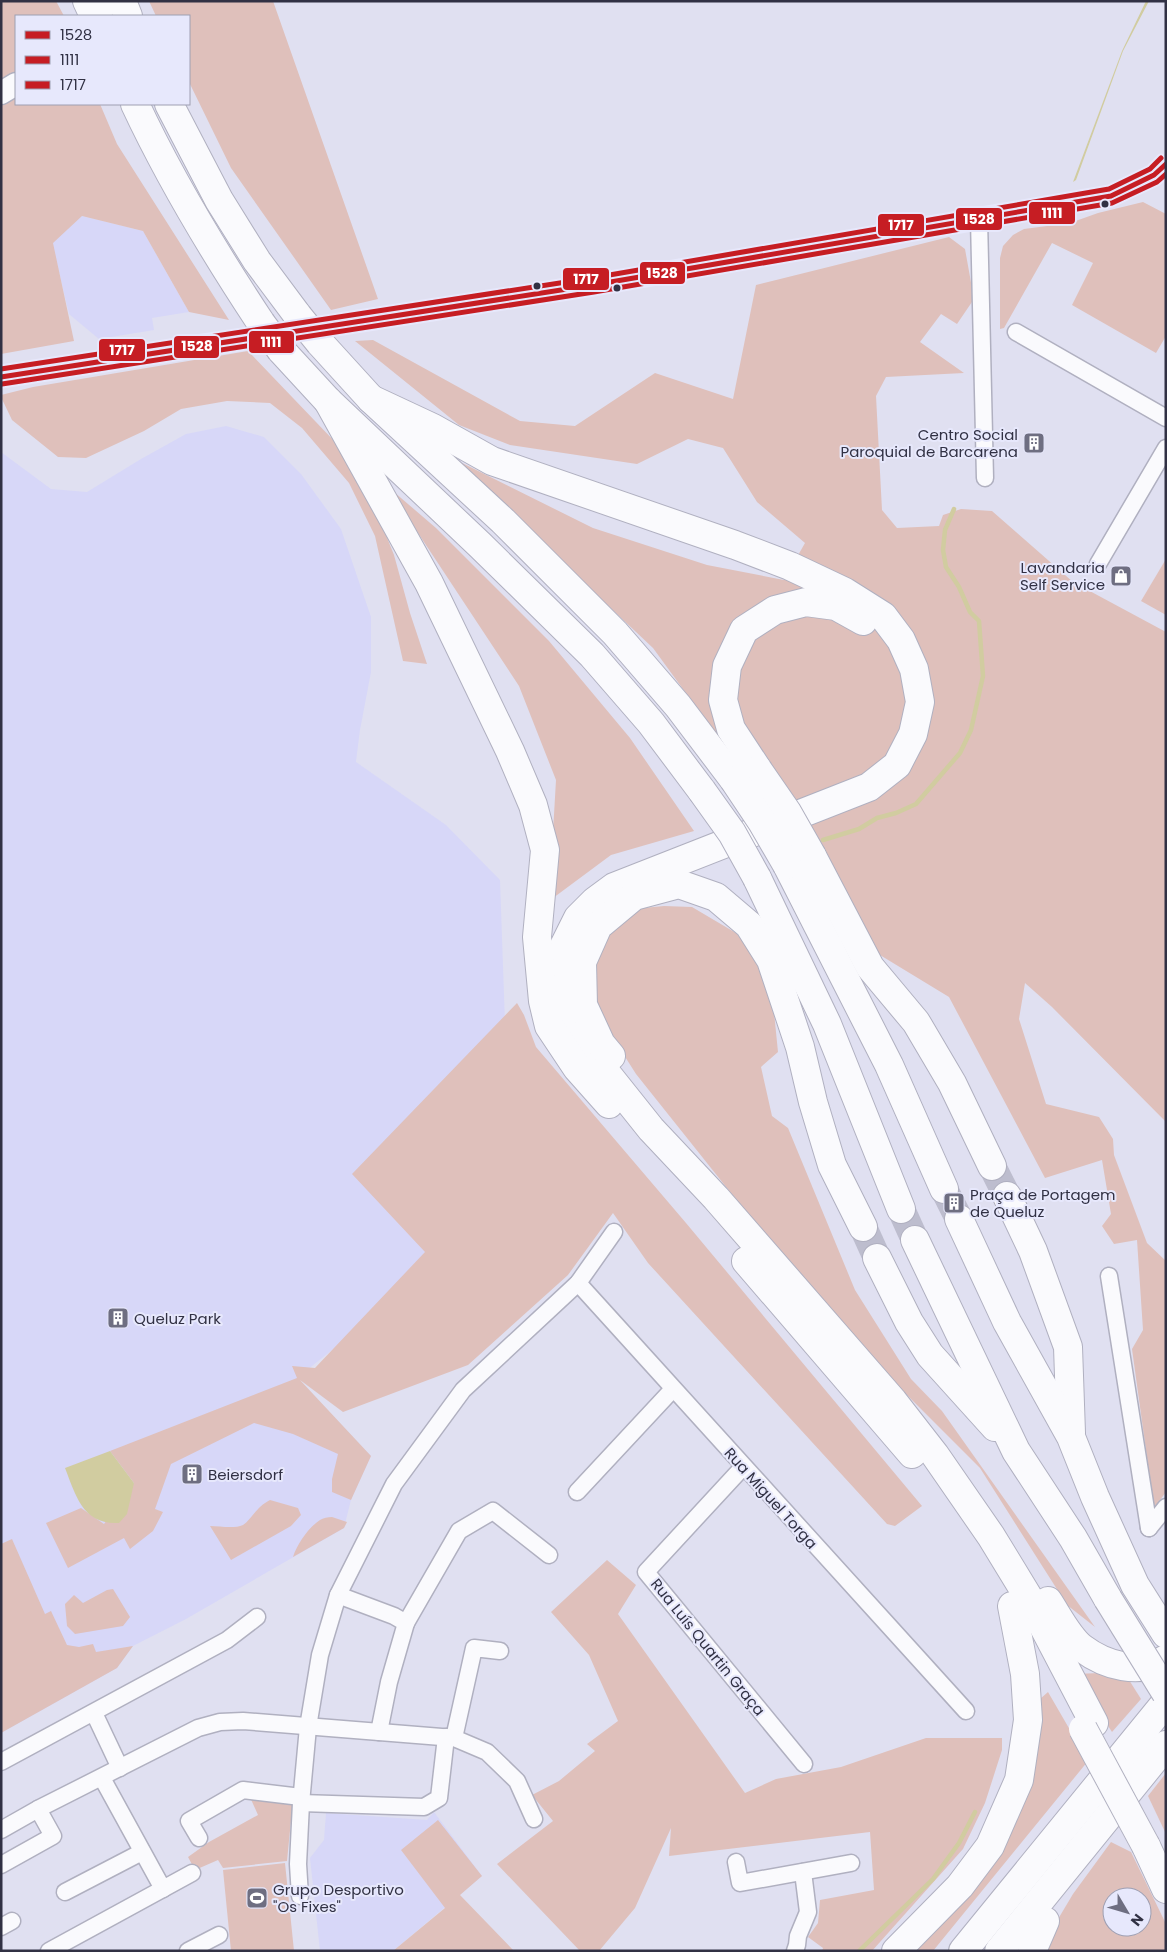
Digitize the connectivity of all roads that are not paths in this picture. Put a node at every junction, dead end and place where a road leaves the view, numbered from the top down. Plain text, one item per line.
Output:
1 (88, 1) edge
2 (109, 1) edge
3 (122, 1) edge
4 (95, 15) edge
5 (97, 15) edge
6 (128, 15) edge
7 (15, 85) edge
8 (1, 93) edge
9 (135, 105) edge
10 (170, 105) edge
11 (1166, 164) edge
12 (979, 219) junction
13 (1016, 332) dead end
14 (1, 377) edge
15 (371, 399) junction
16 (328, 401) junction
17 (1166, 418) edge
18 (1166, 448) edge
19 (986, 478) dead end
20 (1098, 564) dead end
21 (746, 775) junction
22 (799, 860) junction
23 (539, 971) junction
24 (992, 1166) tunnel mouth
25 (944, 1189) tunnel mouth
26 (1007, 1196) tunnel mouth
27 (716, 1198) junction
28 (901, 1209) tunnel mouth
29 (959, 1219) tunnel mouth
30 (863, 1228) tunnel mouth
31 (614, 1232) dead end
32 (915, 1240) tunnel mouth
33 (877, 1258) tunnel mouth
34 (1109, 1276) dead end
35 (578, 1283) junction
36 (673, 1389) junction
37 (893, 1401) junction
38 (1072, 1437) junction
39 (1016, 1450) junction
40 (743, 1467) junction
41 (577, 1492) dead end
42 (1166, 1506) edge
43 (549, 1555) dead end
44 (338, 1595) junction
45 (1012, 1606) junction
46 (257, 1617) dead end
47 (406, 1622) junction
48 (1166, 1634) edge
49 (500, 1651) dead end
50 (1166, 1659) edge
51 (1166, 1693) edge
52 (1166, 1702) edge
53 (966, 1711) dead end
54 (94, 1713) junction
55 (1089, 1726) junction
56 (308, 1727) junction
57 (379, 1732) junction
58 (450, 1738) junction
59 (1166, 1745) edge
60 (1, 1762) edge
61 (804, 1764) dead end
62 (120, 1768) junction
63 (102, 1778) junction
64 (301, 1800) junction
65 (38, 1810) junction
66 (534, 1819) dead end
67 (1, 1830) edge
68 (1094, 1834) junction
69 (199, 1838) dead end
70 (1156, 1848) edge
71 (142, 1852) junction
72 (736, 1862) dead end
73 (851, 1864) dead end
74 (1, 1865) edge
75 (803, 1872) junction
76 (192, 1874) dead end
77 (162, 1889) junction
78 (1166, 1889) edge
79 (65, 1892) dead end
80 (300, 1896) dead end
81 (1046, 1922) junction
82 (219, 1935) dead end
83 (796, 1943) edge
84 (49, 1951) edge
85 (188, 1951) edge
86 (781, 1951) edge
87 (896, 1951) edge
88 (963, 1951) edge
89 (999, 1951) edge
90 (1024, 1951) edge
91 (1032, 1951) edge

1 - 4 highway
2 - 5 main road
3 - 6 highway
7 - 8 main road
9 - 16 highway, bridge
10 - 15 highway, bridge
11 - 12 street
12 - 14 street
12 - 19 street
13 - 17 street
15 - 21 highway
15 - 27 highway
16 - 23 highway
16 - 28 highway, bridge
18 - 20 street
21 - 22 highway, bridge
21 - 23 highway
22 - 24 highway
22 - 25 highway
23 - 45 highway
26 - 38 highway
27 - 30 highway
27 - 37 highway
29 - 38 highway
31 - 35 street
32 - 39 highway
33 - 39 highway
34 - 42 street
35 - 36 street, Rua Miguel Torga
35 - 44 street
36 - 40 street, Rua Miguel Torga
36 - 41 street
37 - 50 highway
37 - 55 highway
38 - 48 highway
39 - 51 highway, bridge
40 - 53 street, Rua Miguel Torga
40 - 61 street, Rua Luís Quartin Graça
43 - 47 street
44 - 47 street
44 - 56 street
45 - 55 highway
45 - 87 highway
46 - 54 street
47 - 57 street
49 - 58 street
52 - 88 highway
54 - 60 street
54 - 62 street
55 - 70 highway, bridge
56 - 57 street
56 - 62 street
56 - 64 street
57 - 58 street
58 - 64 street
58 - 66 street
59 - 68 highway
62 - 63 street
63 - 65 street
63 - 71 street
64 - 69 street
64 - 80 street
65 - 67 street
65 - 74 street
68 - 81 highway
68 - 89 highway
70 - 78 highway
71 - 77 street
71 - 79 street
72 - 75 street
73 - 75 street
75 - 83 street
76 - 77 street
77 - 84 street
81 - 90 highway
81 - 91 highway
82 - 85 street
83 - 86 street

